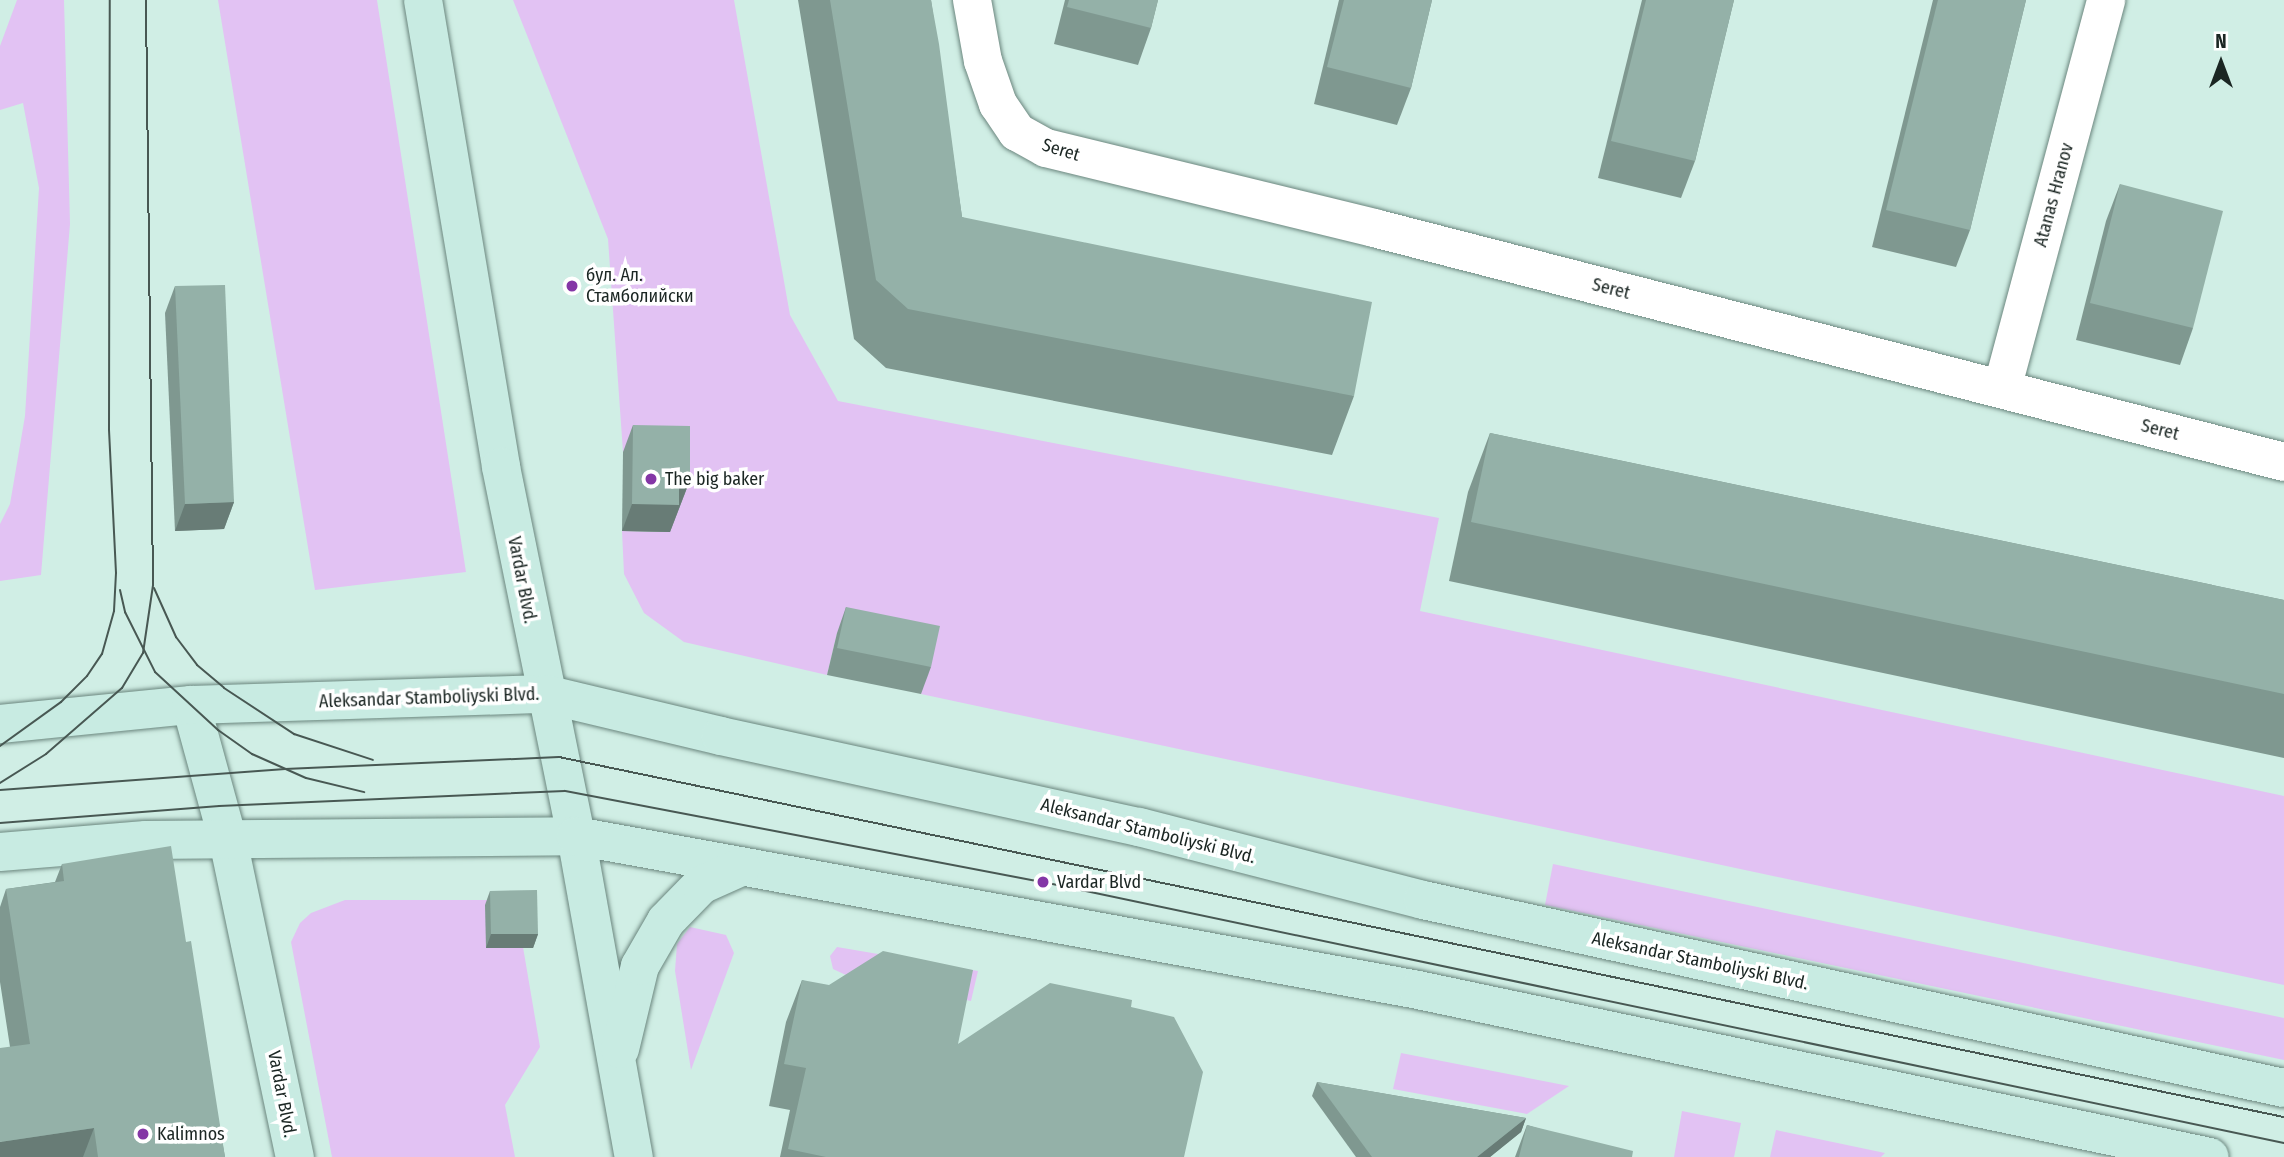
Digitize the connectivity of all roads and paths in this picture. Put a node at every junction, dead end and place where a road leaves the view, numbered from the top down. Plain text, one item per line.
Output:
1 (423, 0) edge
2 (972, 0) edge
3 (2106, 0) edge
4 (2002, 389) junction
5 (2284, 462) edge
6 (545, 694) junction
7 (191, 705) junction
8 (0, 724) edge
9 (576, 836) junction
10 (228, 840) junction
11 (0, 852) edge
12 (741, 867) junction
13 (617, 1061) junction
14 (2284, 1088) edge
15 (2151, 1151) edge
16 (295, 1157) edge
17 (634, 1157) edge
18 (2210, 1157) edge

1 - 6 street, Vardar Blvd.
2 - 4 street, Seret
3 - 4 street, Atanas Hranov
4 - 5 street, Seret
6 - 7 street, Aleksandar Stamboliyski Blvd.
6 - 9 street, Vardar Blvd.
6 - 14 street, Aleksandar Stamboliyski Blvd.
7 - 8 street, Aleksandar Stamboliyski Blvd.
7 - 10 street, Vardar Blvd.
9 - 10 street
9 - 12 street
9 - 13 street, Vardar Blvd.
10 - 11 street
10 - 16 street, Vardar Blvd.
12 - 13 street
12 - 15 street
13 - 17 street, Vardar Blvd.
15 - 18 street

